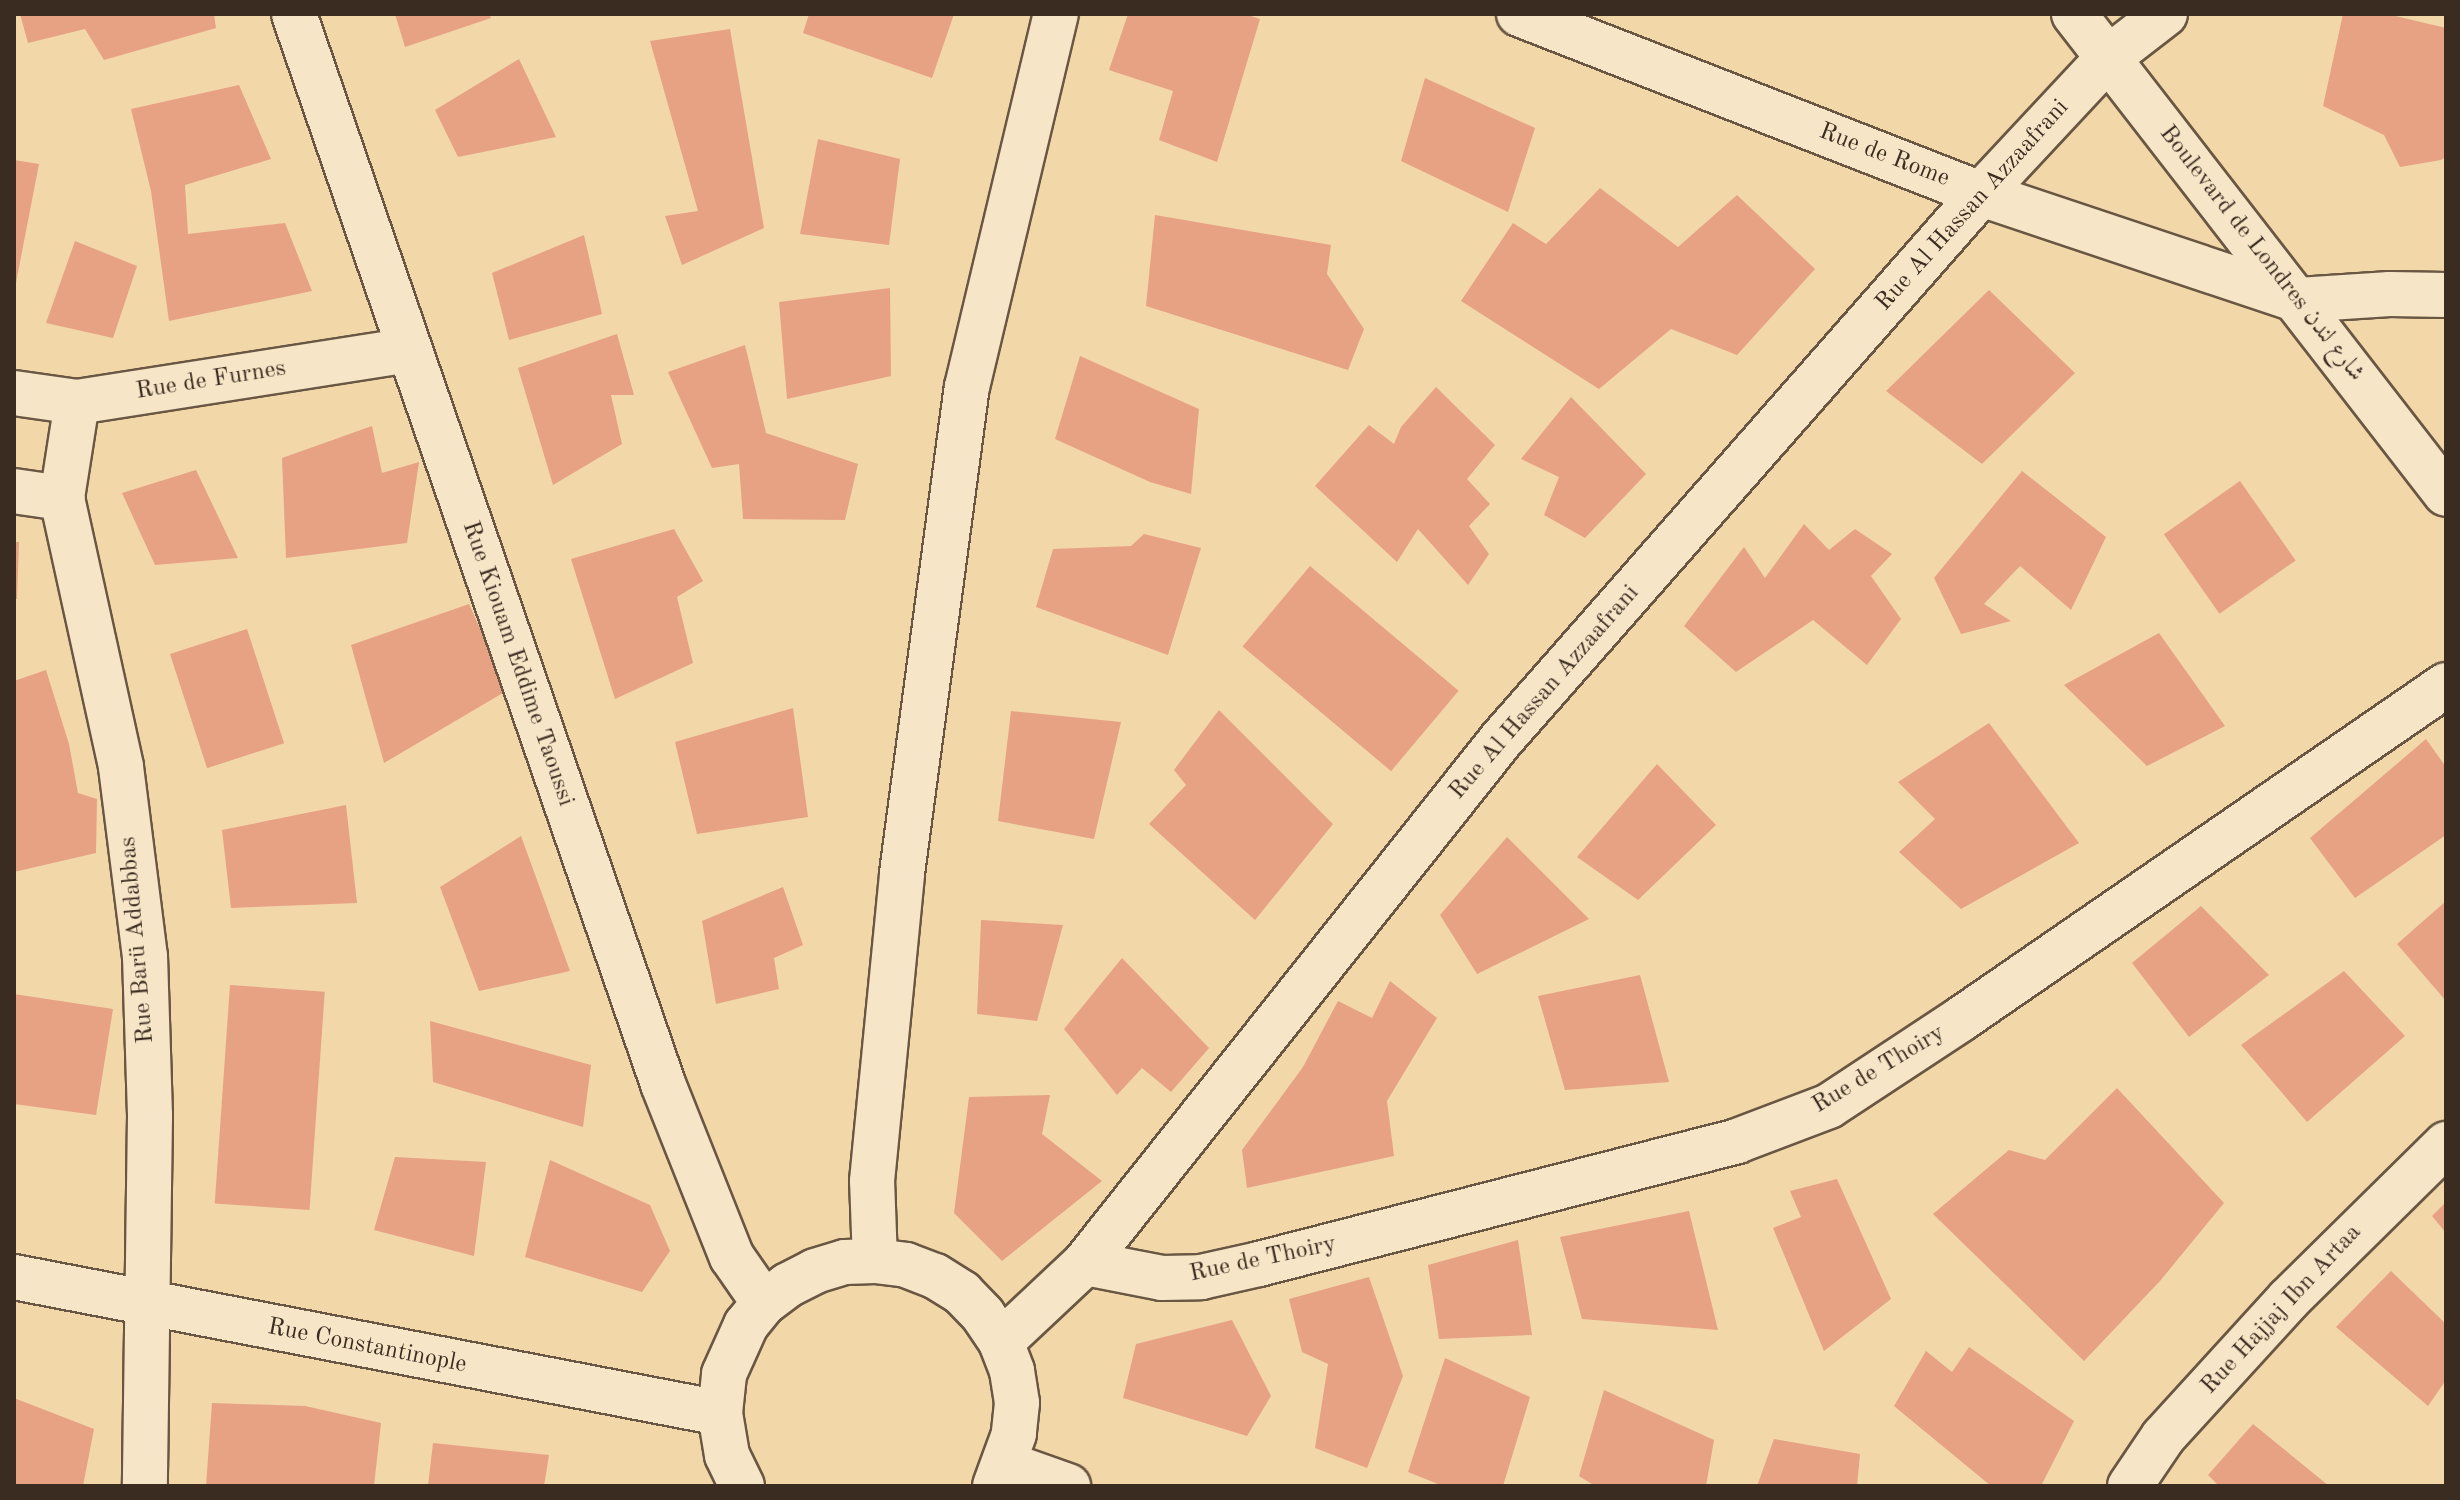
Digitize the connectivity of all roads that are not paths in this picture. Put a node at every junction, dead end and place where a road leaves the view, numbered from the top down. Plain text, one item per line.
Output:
1 (294, 14) edge
2 (1056, 14) edge
3 (1519, 14) edge
4 (2074, 14) edge
5 (2165, 14) edge
6 (2108, 58) junction
7 (1981, 194) junction
8 (2446, 295) edge
9 (2298, 300) junction
10 (408, 350) junction
11 (14, 393) edge
12 (77, 402) junction
13 (14, 491) edge
14 (2446, 494) edge
15 (62, 498) junction
16 (2446, 685) edge
17 (2446, 1144) edge
18 (875, 1261) junction
19 (1085, 1263) junction
20 (14, 1277) edge
21 (764, 1303) junction
22 (149, 1305) junction
23 (1001, 1342) junction
24 (720, 1413) junction
25 (1000, 1475) edge
26 (145, 1486) edge
27 (742, 1486) edge
28 (1068, 1486) edge
29 (2130, 1486) edge

1 - 10 street, Rue Kiouam Eddime Taoussi
2 - 18 street
3 - 7 street, Rue de Rome
4 - 6 street, Boulevard de Londres شارع لندن
5 - 6 street, Rue Al Hassan Azzaafrani
6 - 7 street, Rue Al Hassan Azzaafrani
6 - 9 street, Boulevard de Londres شارع لندن
7 - 9 street, Rue de Rome
7 - 19 street, Rue Al Hassan Azzaafrani
8 - 9 street
9 - 14 street, Boulevard de Londres شارع لندن
10 - 12 street, Rue de Furnes
10 - 21 street, Rue Kiouam Eddime Taoussi
11 - 12 street, Rue de Furnes
12 - 15 street, Rue Barü Addabbas
13 - 15 street
15 - 22 street, Rue Barü Addabbas
16 - 19 street, Rue de Thoiry
17 - 29 street, Rue Hajjaj Ibn Artaa
18 - 21 street
18 - 23 street
19 - 23 street, Rue Al Hassan Azzaafrani
20 - 22 street, Rue Constantinople
21 - 24 street
22 - 24 street, Rue Constantinople
22 - 26 street, Rue Barü Addabbas
23 - 25 street
24 - 27 street
25 - 28 street

